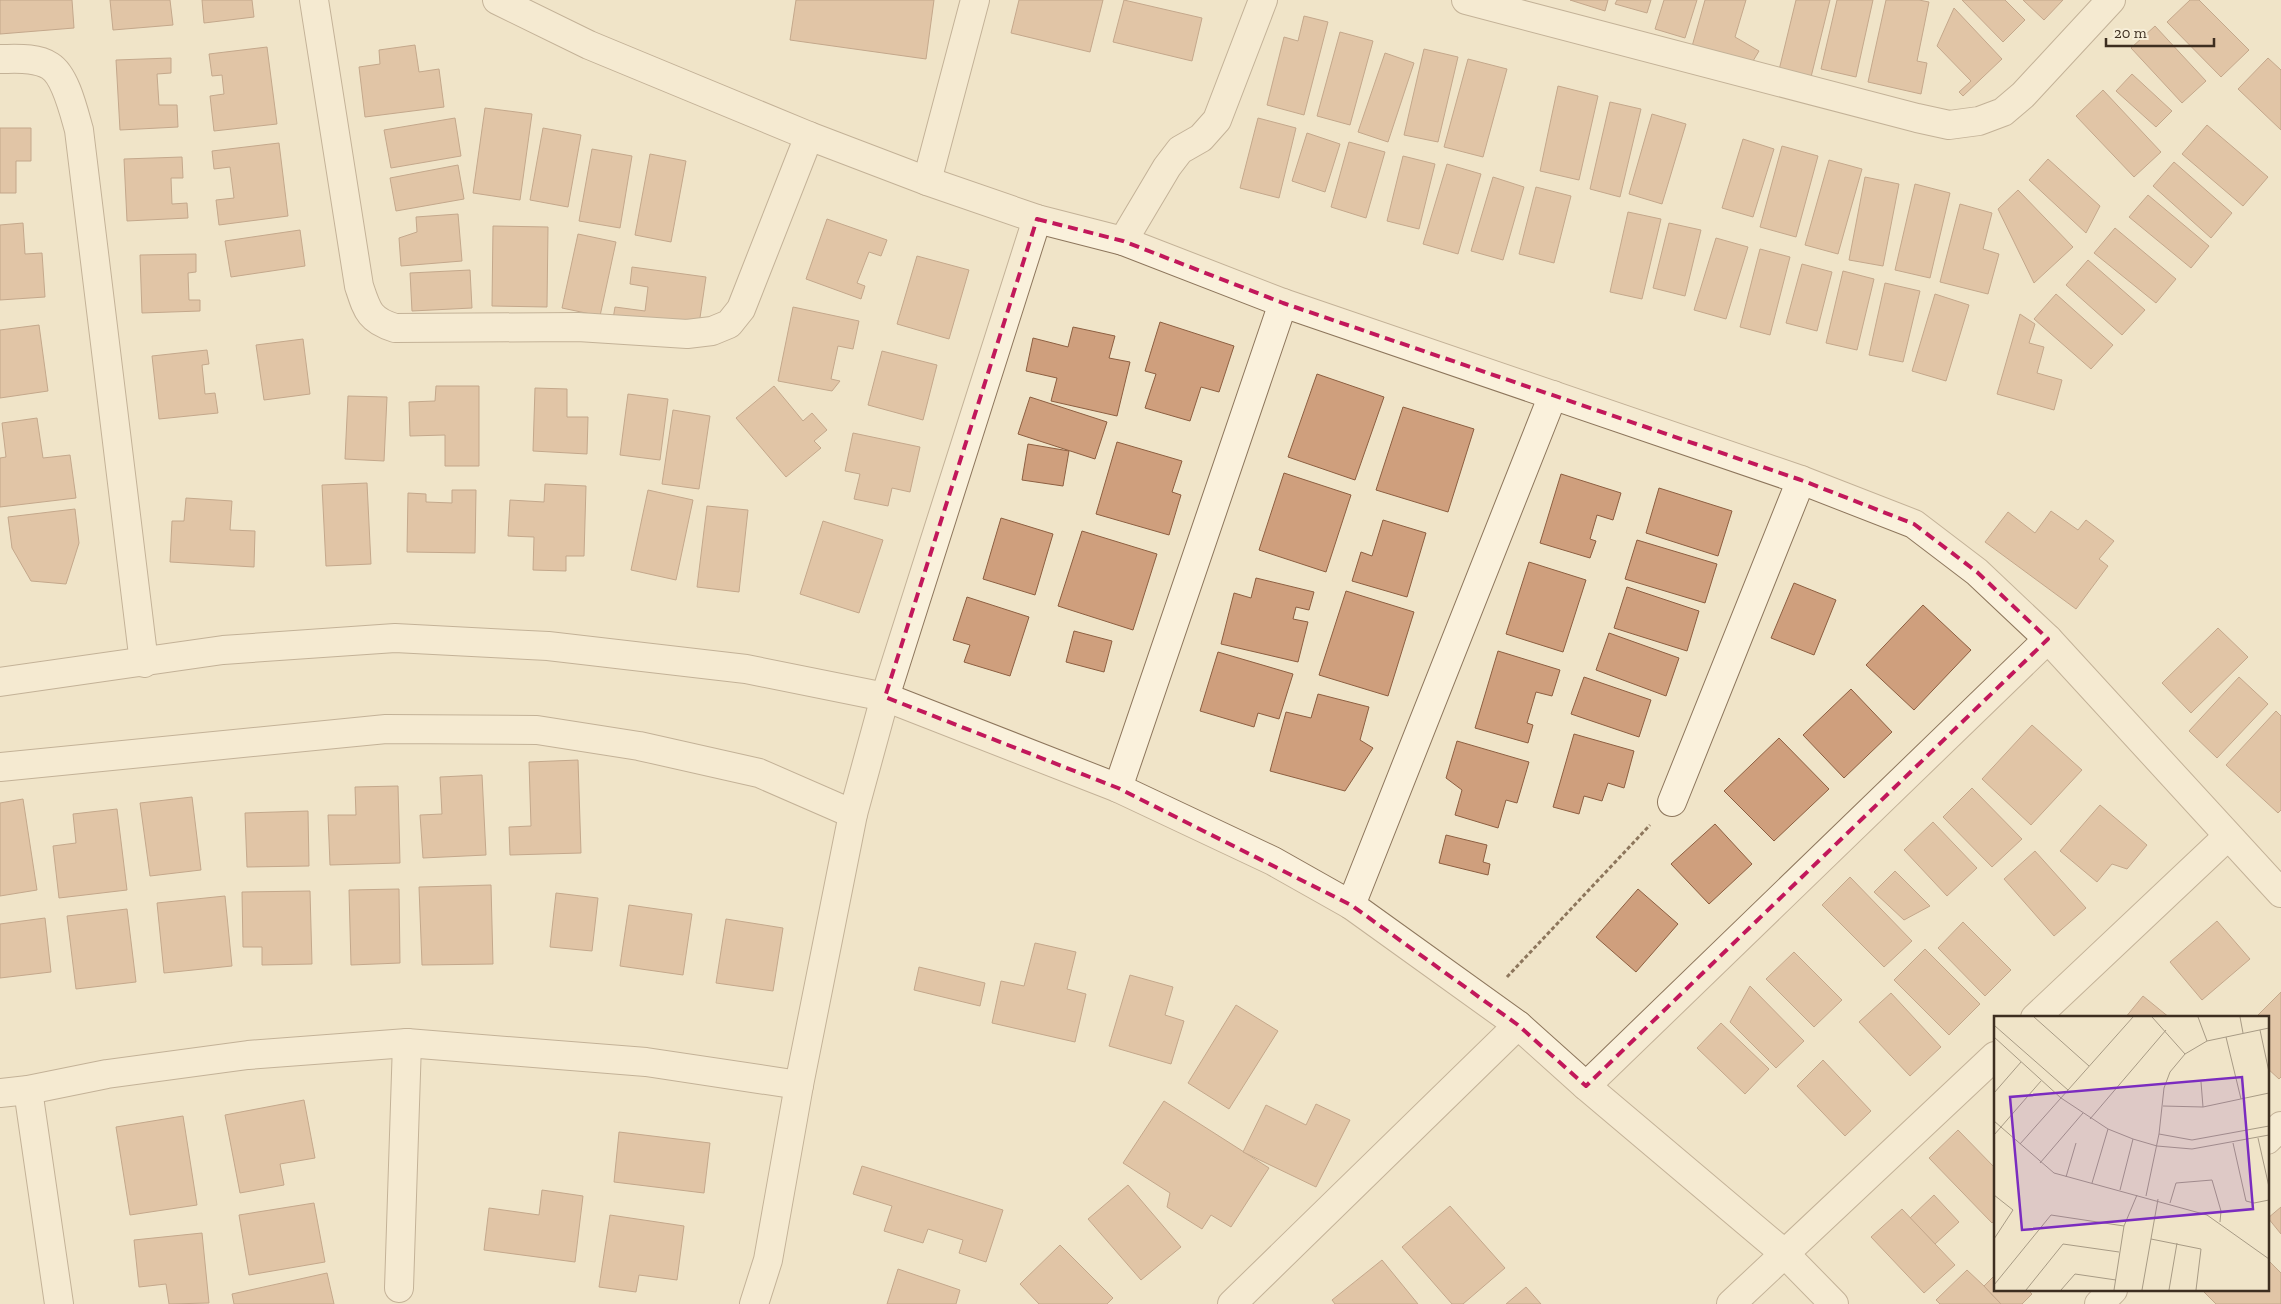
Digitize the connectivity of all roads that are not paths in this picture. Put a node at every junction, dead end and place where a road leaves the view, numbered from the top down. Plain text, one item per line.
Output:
1 (314, 0) edge
2 (497, 0) edge
3 (976, 0) edge
4 (1263, 0) edge
5 (1466, 0) edge
6 (2112, 0) edge
7 (0, 58) edge
8 (809, 136) junction
9 (927, 181) junction
10 (1037, 219) junction
11 (1123, 241) junction
12 (1283, 303) junction
13 (1553, 395) junction
14 (1801, 480) junction
15 (2048, 639) junction
16 (144, 663) junction
17 (0, 682) edge
18 (885, 697) junction
19 (0, 766) edge
20 (1118, 788) junction
21 (1672, 802) road end
22 (853, 814) junction
23 (2228, 836) junction
24 (2281, 894) edge
25 (1351, 905) junction
26 (2037, 1016) edge
27 (1518, 1025) junction
28 (407, 1043) junction
29 (1994, 1057) edge
30 (799, 1085) junction
31 (1586, 1086) junction
32 (28, 1090) junction
33 (0, 1093) edge
34 (2281, 1126) edge
35 (2268, 1139) edge
36 (1785, 1254) junction
37 (399, 1288) dead end
38 (2111, 1292) edge
39 (59, 1304) edge
40 (754, 1304) edge
41 (1232, 1304) edge
42 (1731, 1304) edge
43 (1834, 1304) edge
44 (2099, 1304) edge

1 - 8 street
2 - 8 street
3 - 9 street
4 - 11 street
5 - 6 street
7 - 16 street
8 - 9 street
9 - 10 street
10 - 11 street
10 - 18 street
11 - 12 street
12 - 13 street
12 - 20 street
13 - 14 street
13 - 25 street
14 - 15 street
14 - 21 street
15 - 23 street
15 - 31 street
16 - 17 street
16 - 18 street
18 - 20 street
18 - 22 street
19 - 22 street
20 - 25 street
22 - 30 street
23 - 24 street
23 - 26 street
25 - 27 street
27 - 31 street
27 - 41 street
28 - 30 street
28 - 32 street
28 - 37 street
29 - 36 street
30 - 40 street
31 - 36 street
32 - 33 street
32 - 39 street
34 - 35 street
36 - 42 street
36 - 43 street
38 - 44 street

